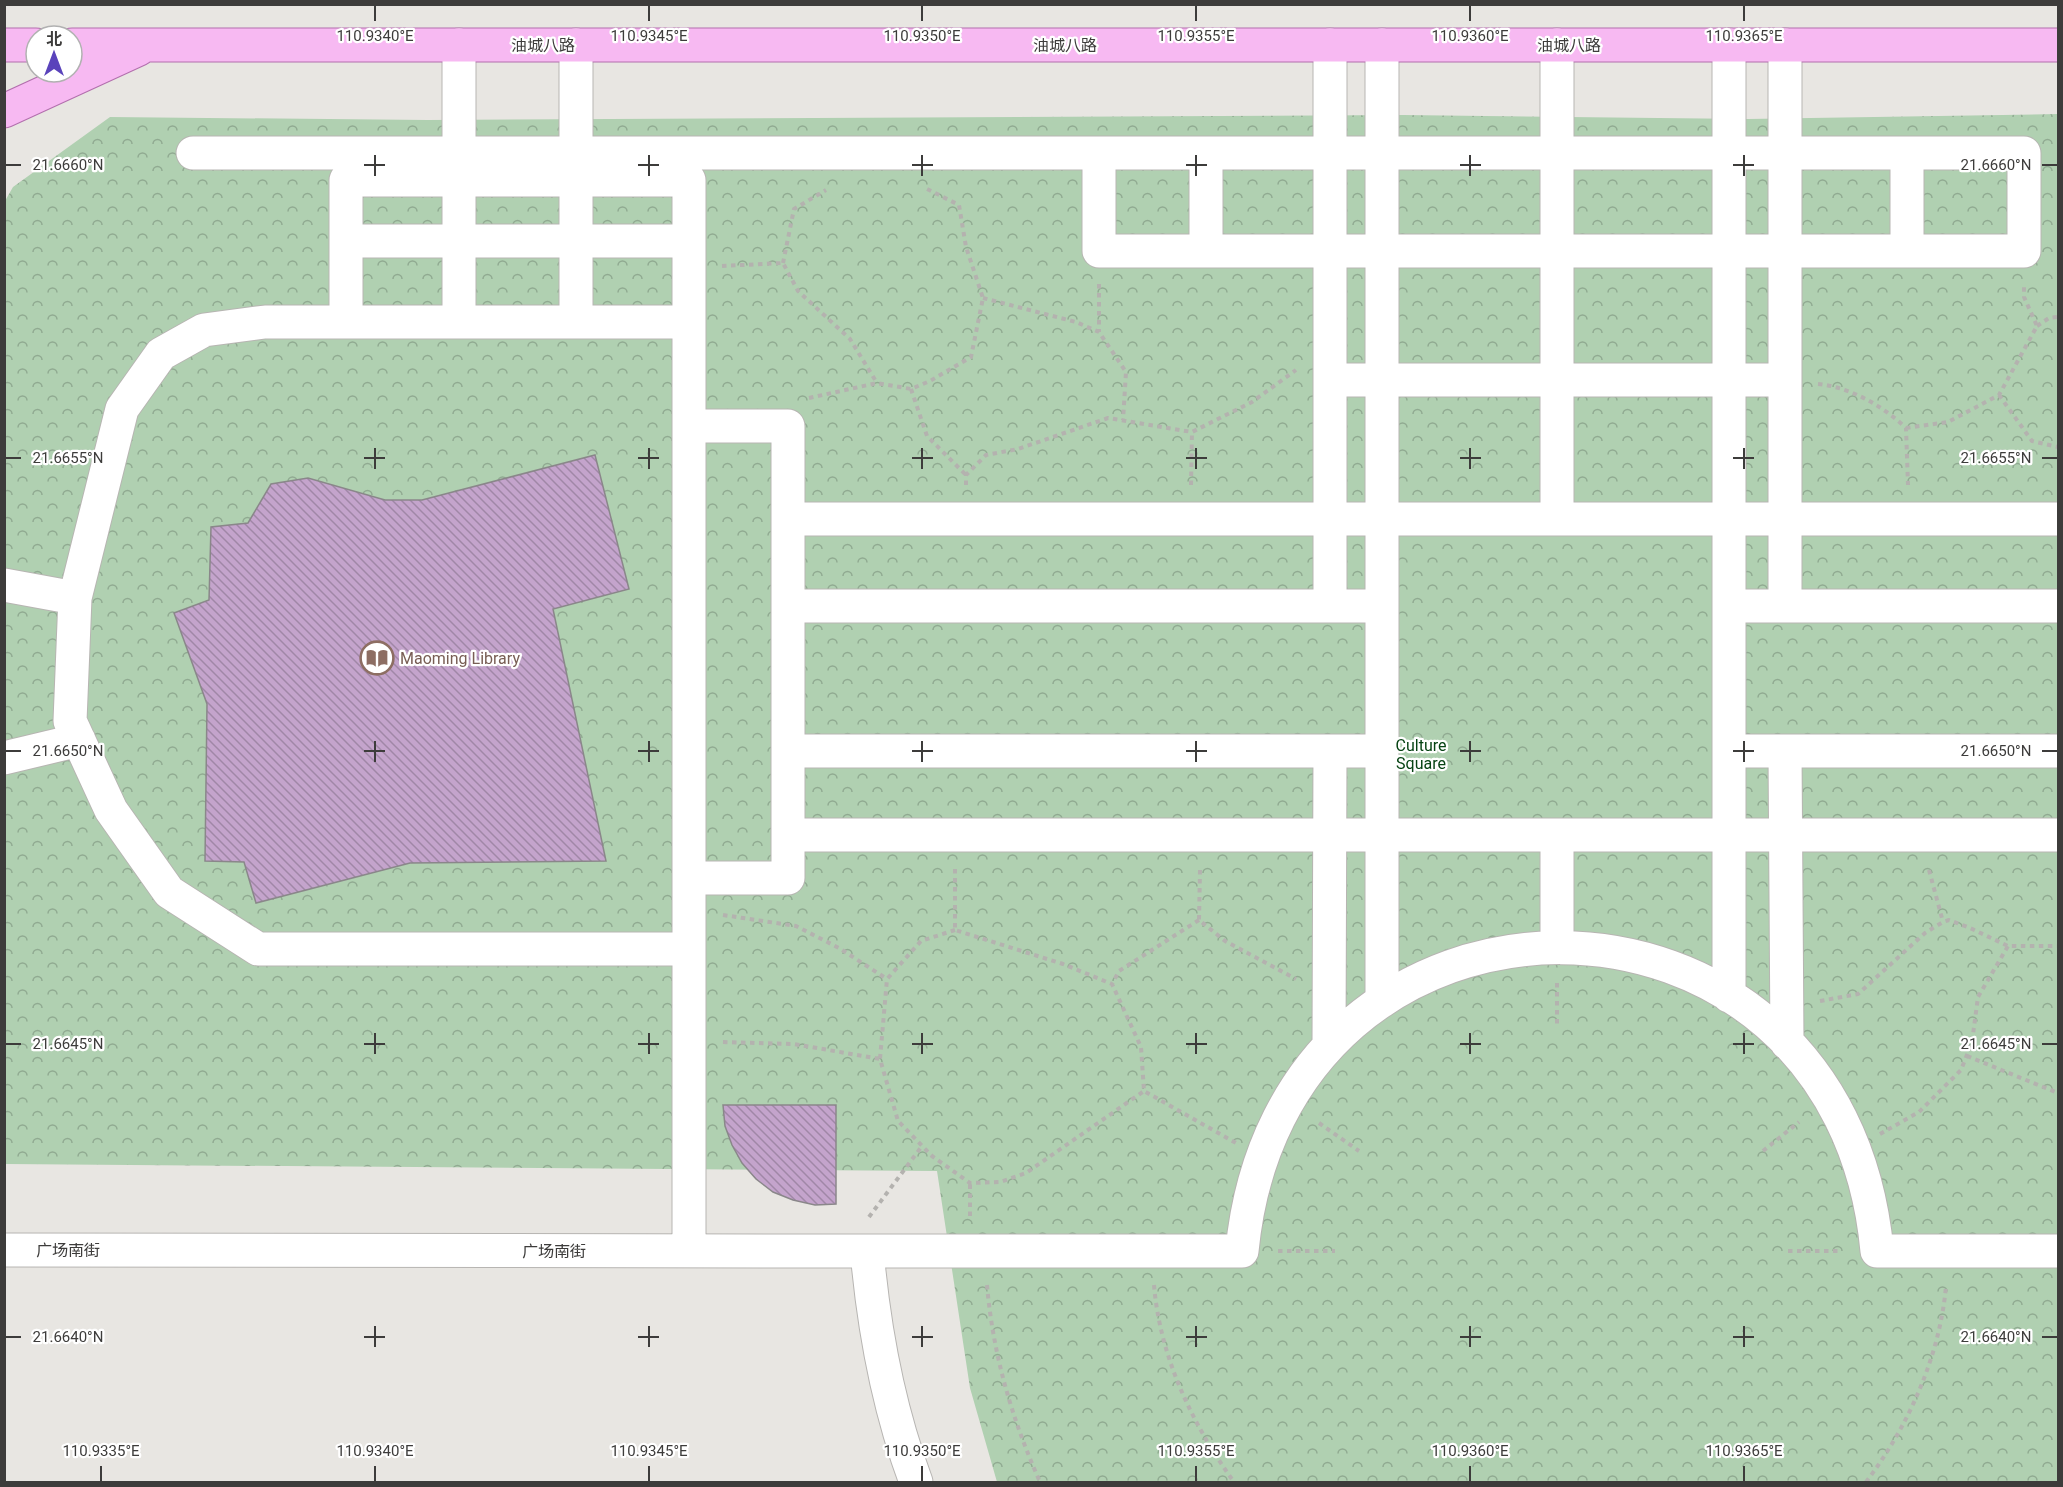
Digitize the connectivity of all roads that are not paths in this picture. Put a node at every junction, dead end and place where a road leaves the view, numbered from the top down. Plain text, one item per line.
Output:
1 (4, 45) edge
2 (24, 45) edge
3 (84, 45) edge
4 (148, 45) junction
5 (459, 45) junction
6 (576, 45) junction
7 (1330, 45) junction
8 (1382, 45) junction
9 (1557, 45) junction
10 (1729, 45) junction
11 (1785, 45) junction
12 (2058, 45) edge
13 (4, 111) edge
14 (193, 153) dead end
15 (1099, 153) junction
16 (1206, 153) junction
17 (1330, 153) junction
18 (1382, 153) junction
19 (1557, 153) junction
20 (1729, 153) junction
21 (1785, 153) junction
22 (1907, 153) junction
23 (459, 167) junction
24 (576, 167) junction
25 (346, 241) junction
26 (459, 241) junction
27 (576, 241) junction
28 (1206, 251) junction
29 (1330, 251) junction
30 (1382, 251) junction
31 (1557, 251) junction
32 (1729, 251) junction
33 (1785, 251) junction
34 (1907, 251) junction
35 (689, 254) junction
36 (346, 322) junction
37 (459, 322) junction
38 (576, 322) junction
39 (689, 322) junction
40 (1330, 373) junction
41 (1382, 380) junction
42 (1557, 380) junction
43 (1729, 380) junction
44 (1785, 380) junction
45 (689, 426) junction
46 (788, 519) junction
47 (1330, 519) junction
48 (1382, 519) junction
49 (1557, 519) junction
50 (1729, 519) junction
51 (1785, 519) junction
52 (2058, 519) edge
53 (4, 585) edge
54 (75, 598) junction
55 (788, 606) junction
56 (1330, 606) junction
57 (1382, 606) junction
58 (1729, 606) junction
59 (1785, 606) junction
60 (2058, 606) edge
61 (79, 740) junction
62 (788, 751) junction
63 (1330, 751) junction
64 (1382, 751) junction
65 (1729, 751) junction
66 (1785, 751) junction
67 (2058, 751) edge
68 (4, 758) edge
69 (788, 835) junction
70 (1330, 835) junction
71 (1382, 835) junction
72 (1557, 835) junction
73 (1729, 835) junction
74 (1785, 835) junction
75 (2058, 835) edge
76 (689, 878) junction
77 (1557, 947) junction
78 (689, 949) junction
79 (1729, 996) junction
80 (1382, 1001) junction
81 (1787, 1043) junction
82 (1329, 1046) junction
83 (4, 1250) edge
84 (689, 1251) junction
85 (867, 1251) junction
86 (2058, 1251) edge
87 (916, 1482) edge

1 - 2 main road
3 - 4 main road, 油城八路
4 - 5 main road, 油城八路
4 - 13 main road
5 - 6 main road, 油城八路
5 - 23 street
6 - 7 main road, 油城八路
6 - 24 street
7 - 8 main road, 油城八路
7 - 17 street
8 - 9 main road, 油城八路
8 - 18 street
9 - 10 main road, 油城八路
9 - 19 street
10 - 11 main road, 油城八路
10 - 20 street
11 - 12 main road, 油城八路
11 - 21 street
14 - 23 street
15 - 16 street
15 - 24 street
15 - 28 street
16 - 17 street
16 - 28 street
17 - 18 street
17 - 29 street
18 - 19 street
18 - 30 street
19 - 20 street
19 - 31 street
20 - 21 street
20 - 32 street
21 - 22 street
21 - 33 street
22 - 34 street
22 - 34 street
23 - 24 street
23 - 25 street
23 - 26 street
24 - 27 street
24 - 35 street
25 - 26 street
25 - 36 street
26 - 27 street
26 - 37 street
27 - 35 street
27 - 38 street
28 - 29 street
29 - 30 street
29 - 40 street
30 - 31 street
30 - 41 street
31 - 32 street
31 - 42 street
32 - 33 street
32 - 43 street
33 - 34 street
33 - 44 street
35 - 39 street
36 - 37 street
36 - 54 street
37 - 38 street
38 - 39 street
39 - 45 street
40 - 41 street
40 - 47 street
41 - 42 street
41 - 48 street
42 - 43 street
42 - 49 street
43 - 44 street
43 - 50 street
44 - 51 street
45 - 46 street
45 - 76 street
46 - 47 street
46 - 55 street
47 - 48 street
47 - 56 street
48 - 49 street
48 - 57 street
49 - 50 street
50 - 51 street
50 - 58 street
51 - 52 street
51 - 59 street
53 - 54 street
54 - 61 street
55 - 56 street
55 - 62 street
56 - 57 street
57 - 64 street
58 - 59 street
58 - 65 street
59 - 60 street
61 - 68 street
61 - 78 street
62 - 63 street
62 - 69 street
63 - 64 street
63 - 70 street
64 - 71 street
65 - 66 street
65 - 73 street
66 - 67 street
66 - 74 street
69 - 70 street
69 - 76 street
70 - 71 street
70 - 82 street
71 - 72 street
71 - 80 street
72 - 73 street
72 - 77 street
73 - 74 street
73 - 79 street
74 - 75 street
74 - 81 street
76 - 78 street
77 - 79 street
77 - 80 street
78 - 84 street
79 - 81 street
80 - 82 street
81 - 86 street
82 - 85 street, 广场南街
83 - 84 street, 广场南街
84 - 85 street, 广场南街
85 - 87 street

